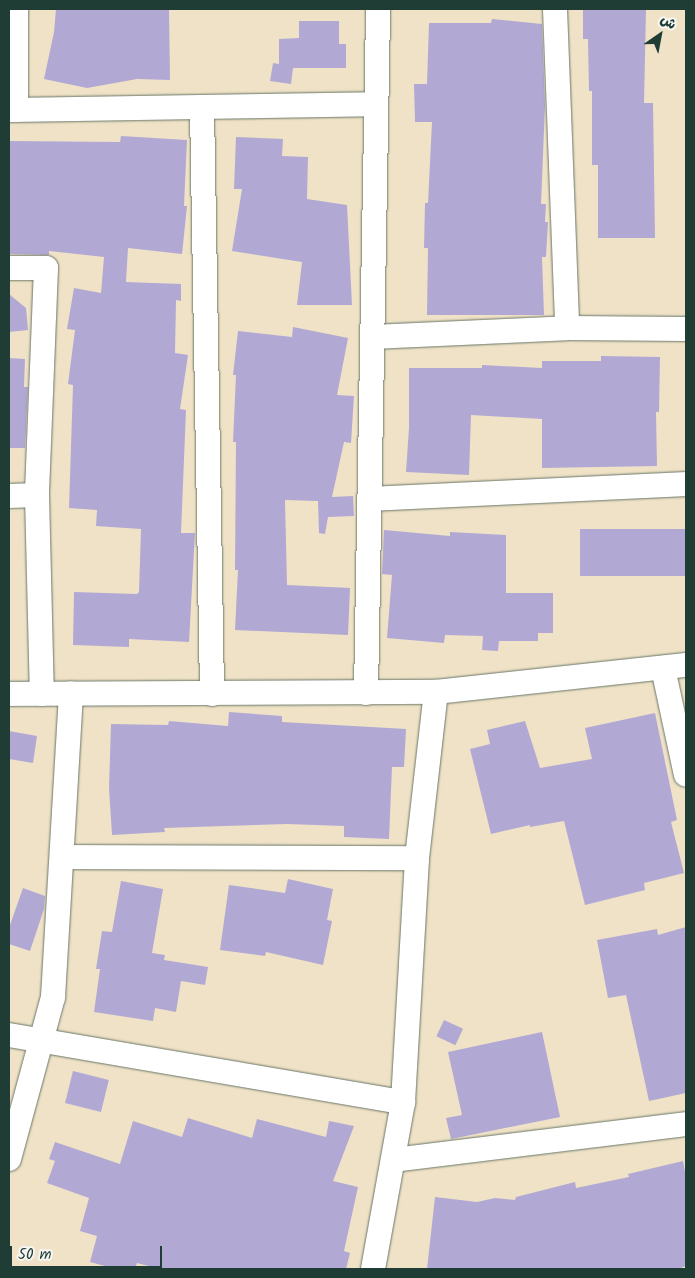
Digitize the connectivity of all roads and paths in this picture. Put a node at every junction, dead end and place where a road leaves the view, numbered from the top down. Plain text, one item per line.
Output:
1 (16, 9) edge
2 (378, 9) edge
3 (555, 9) edge
4 (376, 104) junction
5 (202, 106) junction
6 (13, 110) edge
7 (9, 268) edge
8 (567, 328) junction
9 (686, 328) edge
10 (372, 337) junction
11 (686, 484) edge
12 (37, 495) junction
13 (9, 496) edge
14 (370, 499) junction
15 (686, 665) edge
16 (663, 668) junction
17 (436, 692) junction
18 (366, 693) junction
19 (9, 694) edge
20 (42, 694) junction
21 (71, 694) junction
22 (212, 694) junction
23 (686, 775) edge
24 (62, 857) junction
25 (417, 858) junction
26 (9, 1035) edge
27 (41, 1039) junction
28 (403, 1102) junction
29 (686, 1124) edge
30 (9, 1159) edge
31 (394, 1160) junction
32 (373, 1269) edge

1 - 6 street
2 - 4 street
3 - 8 street
4 - 5 street
4 - 10 street
5 - 6 street
5 - 22 street
7 - 12 street
8 - 9 street
8 - 10 street
10 - 14 street
11 - 14 street
12 - 13 street
12 - 20 street
14 - 18 street
15 - 16 street
16 - 17 street
16 - 23 street
17 - 18 street
17 - 25 street
18 - 22 street
19 - 20 street
20 - 21 street
21 - 22 street
21 - 24 street
24 - 25 street
24 - 27 street
25 - 28 street
26 - 27 street
27 - 28 street
27 - 30 street
28 - 31 street
29 - 31 street
31 - 32 street

